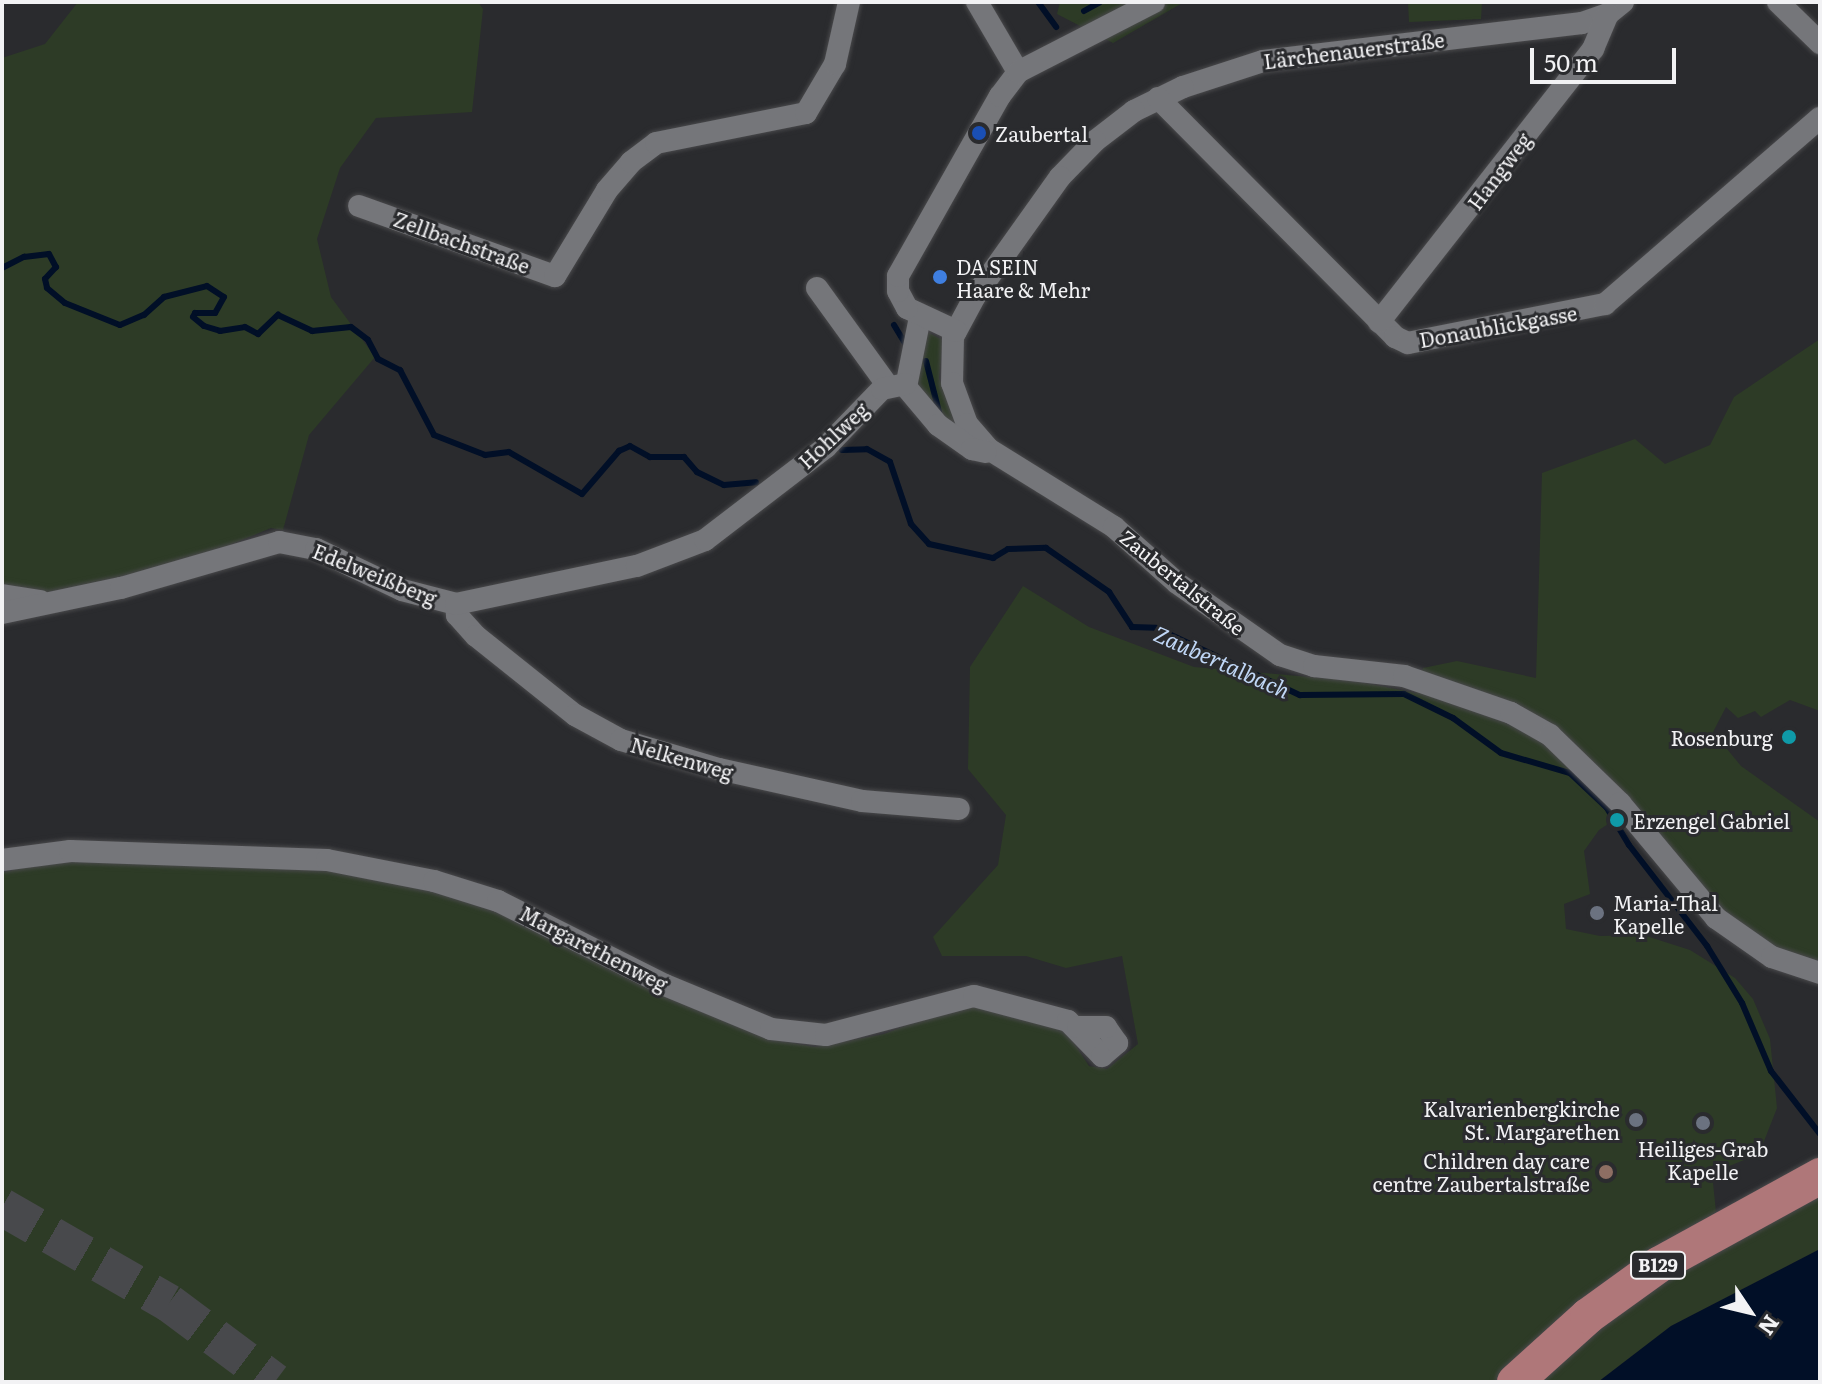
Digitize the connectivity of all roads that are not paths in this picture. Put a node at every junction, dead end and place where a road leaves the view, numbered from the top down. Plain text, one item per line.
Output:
1 (849, 2) edge
2 (977, 2) edge
3 (1154, 2) edge
4 (1778, 2) edge
5 (1616, 8) edge
6 (1820, 43) edge
7 (1018, 72) junction
8 (1158, 98) junction
9 (1820, 118) edge
10 (359, 206) dead end
11 (817, 288) dead end
12 (920, 317) junction
13 (1379, 322) junction
14 (956, 331) junction
15 (896, 385) junction
16 (990, 450) junction
17 (777, 482) joint
18 (2, 595) edge
19 (46, 603) junction
20 (456, 604) junction
21 (2, 613) edge
22 (959, 809) dead end
23 (2, 860) edge
24 (1820, 973) edge
25 (1078, 1027) dead end
26 (1820, 1176) edge
27 (1515, 1382) edge

1 - 10 street, Zellbachstraße
2 - 7 street
3 - 7 street
4 - 6 street
5 - 8 street, Lärchenauerstraße
5 - 13 street, Hangweg
7 - 12 street
8 - 13 street, Donaublickgasse
8 - 14 street, Lärchenauerstraße
9 - 13 street, Donaublickgasse
11 - 15 street
12 - 14 street
12 - 15 street
14 - 16 street, Zaubertalstraße
15 - 16 street
15 - 17 street, Hohlweg
16 - 24 street, Zaubertalstraße
17 - 20 street, Edelweißberg
18 - 19 street
19 - 20 street, Edelweißberg
19 - 21 street, Edelweißberg
20 - 22 street, Nelkenweg
23 - 25 street, Margarethenweg
26 - 27 main road, B129

